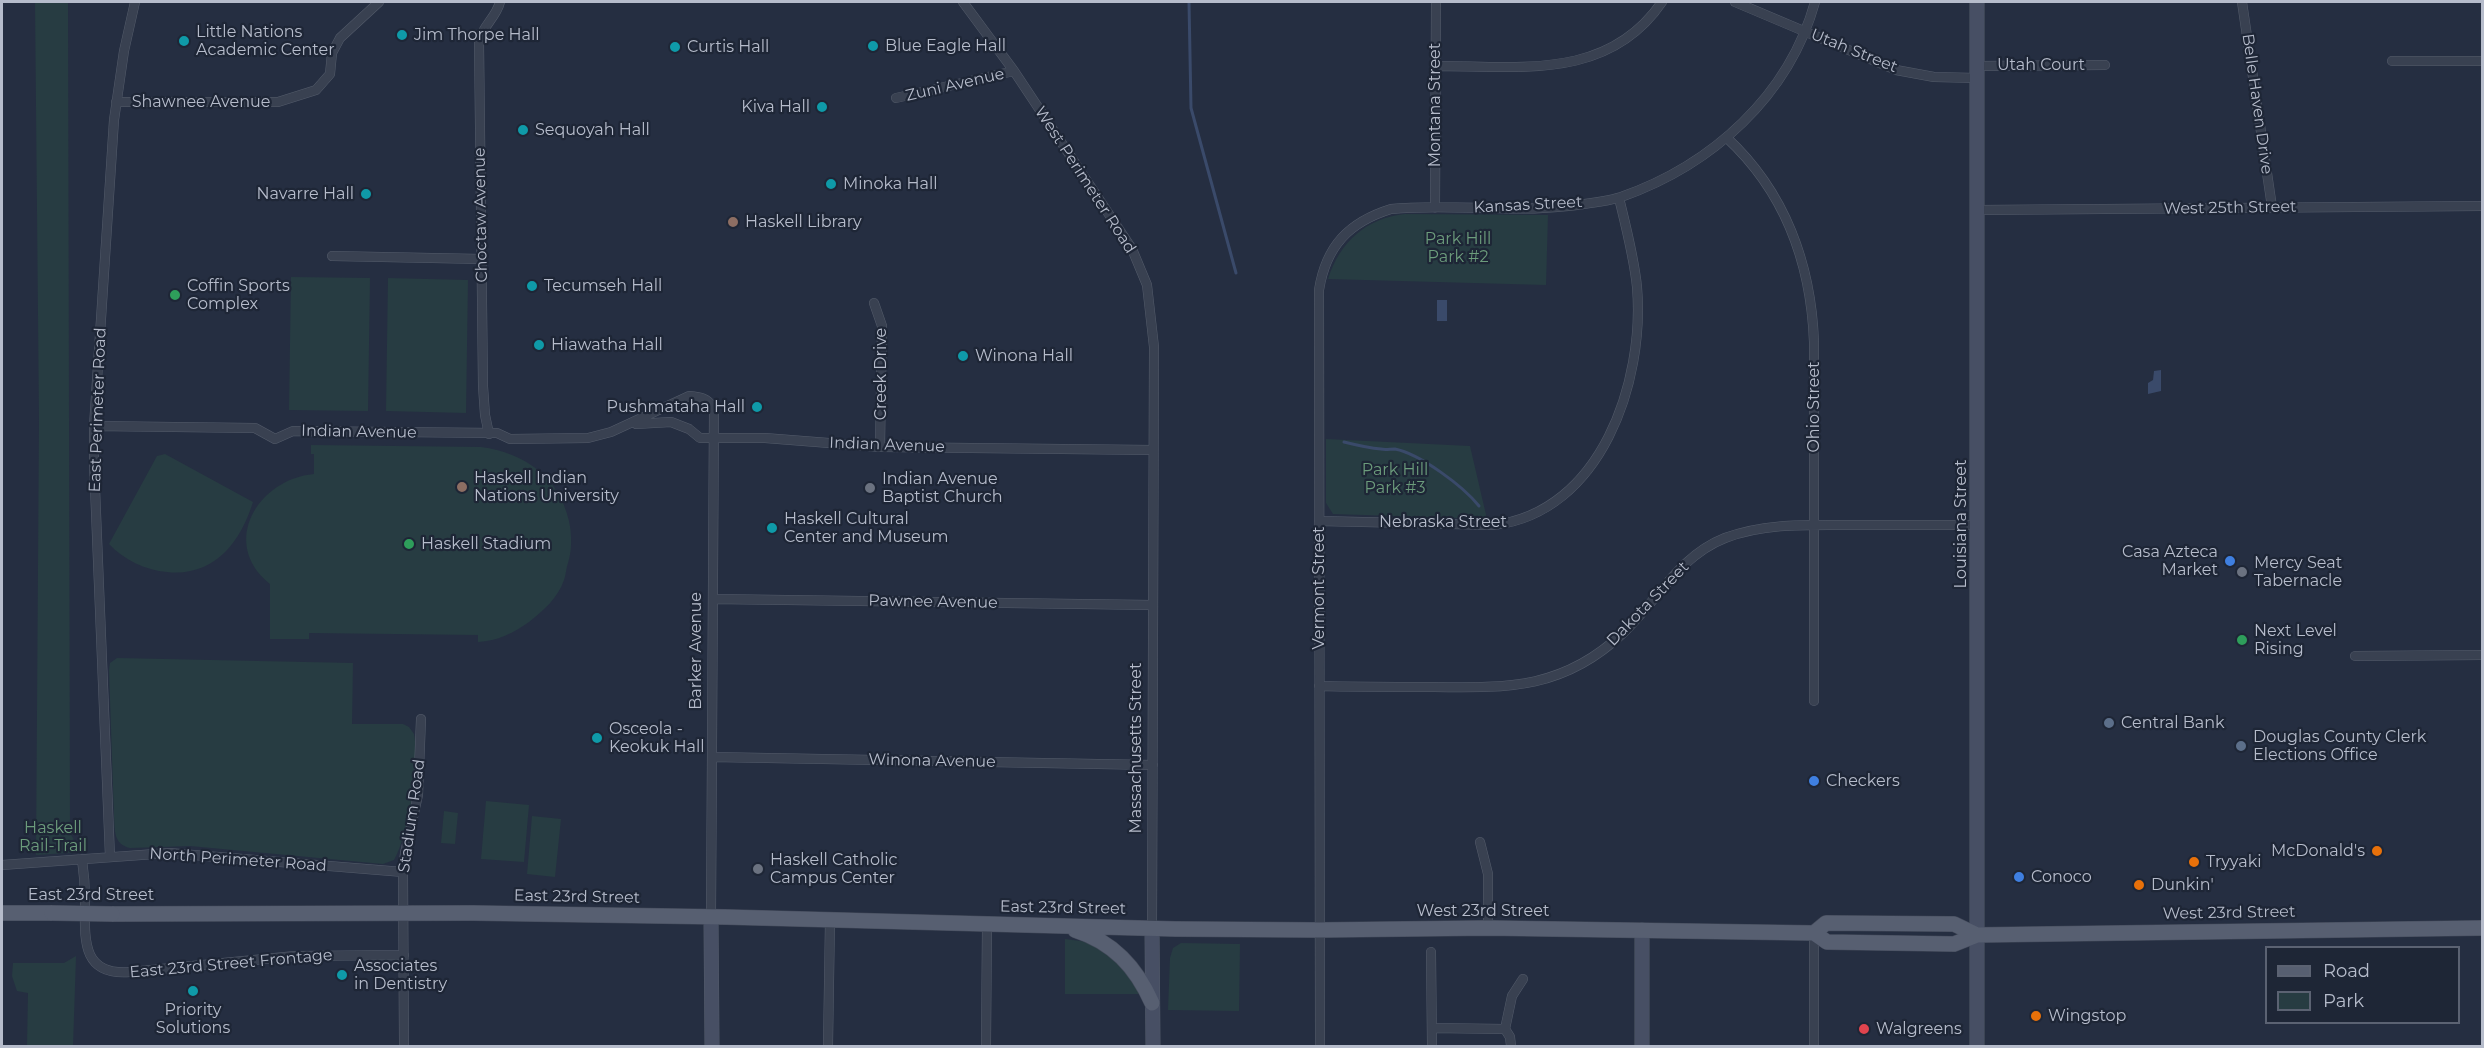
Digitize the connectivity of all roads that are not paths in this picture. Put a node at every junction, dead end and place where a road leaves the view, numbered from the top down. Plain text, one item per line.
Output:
1 (135, 2) edge
2 (379, 2) edge
3 (500, 2) edge
4 (963, 2) edge
5 (1436, 2) edge
6 (1662, 2) edge
7 (1735, 2) edge
8 (1815, 2) edge
9 (1977, 2) edge
10 (2242, 2) edge
11 (1805, 32) junction
12 (2392, 61) dead end
13 (2482, 61) edge
14 (2105, 65) dead end
15 (1435, 66) junction
16 (1014, 71) junction
17 (1977, 72) junction
18 (896, 98) dead end
19 (116, 102) junction
20 (1727, 138) junction
21 (1619, 198) junction
22 (2482, 206) edge
23 (2272, 207) junction
24 (1435, 208) junction
25 (1977, 210) junction
26 (332, 256) dead end
27 (482, 259) junction
28 (874, 303) dead end
29 (709, 402) joint
30 (94, 426) junction
31 (626, 426) junction
32 (489, 434) junction
33 (714, 438) junction
34 (880, 447) junction
35 (1153, 450) junction
36 (1319, 521) junction
37 (1814, 525) junction
38 (1977, 525) junction
39 (713, 599) junction
40 (1153, 605) junction
41 (2482, 655) edge
42 (2355, 656) dead end
43 (1319, 686) junction
44 (1814, 701) dead end
45 (422, 719) dead end
46 (712, 757) junction
47 (1153, 765) junction
48 (1480, 842) dead end
49 (110, 856) junction
50 (82, 859) junction
51 (2, 865) edge
52 (404, 872) junction
53 (2, 913) edge
54 (404, 914) junction
55 (711, 917) junction
56 (830, 920) junction
57 (987, 924) junction
58 (1060, 926) junction
59 (1152, 928) junction
60 (1488, 928) junction
61 (2482, 928) edge
62 (1319, 930) junction
63 (1642, 930) junction
64 (1814, 933) junction
65 (1977, 935) junction
66 (1431, 952) dead end
67 (404, 955) junction
68 (1523, 979) dead end
69 (1152, 1003) junction
70 (1432, 1028) junction
71 (1504, 1029) junction
72 (404, 1047) edge
73 (712, 1047) edge
74 (828, 1047) edge
75 (986, 1047) edge
76 (1152, 1047) edge
77 (1320, 1047) edge
78 (1432, 1047) edge
79 (1511, 1047) edge
80 (1642, 1047) edge
81 (1814, 1047) edge
82 (1977, 1047) edge

1 - 19 street, East Perimeter Road
2 - 19 street, Shawnee Avenue
3 - 27 street, Choctaw Avenue
4 - 16 street, West Perimeter Road
5 - 15 street, Montana Street
6 - 15 street
7 - 11 street, Utah Street
8 - 11 street, Kansas Street
9 - 17 main road, Louisiana Street
10 - 23 street, Belle Haven Drive
11 - 17 street, Utah Street
11 - 20 street, Kansas Street
12 - 13 street
14 - 17 street, Utah Court
15 - 24 street, Montana Street
16 - 18 street, Zuni Avenue
16 - 35 street, West Perimeter Road
17 - 25 main road, Louisiana Street
19 - 30 street, East Perimeter Road
20 - 21 street, Kansas Street
20 - 37 street, Ohio Street
21 - 24 street, Kansas Street
21 - 36 street, Nebraska Street
22 - 23 street, West 25th Street
23 - 25 street, West 25th Street
24 - 36 street, Vermont Street
25 - 38 main road, Louisiana Street
26 - 27 street
27 - 32 street, Choctaw Avenue
28 - 34 street, Creek Drive
29 - 31 street, Indian Avenue
29 - 33 street, Barker Avenue
30 - 32 street, Indian Avenue
30 - 49 street, East Perimeter Road
31 - 32 street, Indian Avenue
31 - 33 street, Indian Avenue
33 - 34 street, Indian Avenue
33 - 39 street, Barker Avenue
34 - 35 street, Indian Avenue
35 - 40 street, Massachusetts Street
36 - 43 street, Vermont Street
37 - 38 street, Dakota Street
37 - 43 street, Dakota Street
37 - 44 street, Ohio Street
38 - 65 main road, Louisiana Street
39 - 40 street, Pawnee Avenue
39 - 46 street, Barker Avenue
40 - 47 street, Massachusetts Street
41 - 42 street
43 - 62 street, Vermont Street
45 - 52 street, Stadium Road
46 - 47 street, Winona Avenue
46 - 55 street, Barker Avenue
47 - 59 street, Massachusetts Street
48 - 60 street
49 - 50 street, North Perimeter Road
49 - 52 street, North Perimeter Road
50 - 51 street, North Perimeter Road
50 - 67 street, East 23rd Street Frontage
52 - 54 street, Stadium Road
53 - 54 main road, East 23rd Street, bridge
54 - 55 main road, East 23rd Street
54 - 67 street, Stadium Road
55 - 56 main road, East 23rd Street
55 - 73 main road, Barker Avenue
56 - 57 main road, East 23rd Street
56 - 74 street
57 - 58 main road, East 23rd Street
57 - 75 street
58 - 59 main road, East 23rd Street
58 - 69 main road
59 - 62 main road, West 23rd Street
59 - 69 main road, Massachusetts Street
60 - 62 main road, West 23rd Street
60 - 63 main road, West 23rd Street
61 - 65 main road, West 23rd Street
62 - 77 street, Vermont Street
63 - 64 main road, West 23rd Street
63 - 80 main road
64 - 65 main road, West 23rd Street
64 - 81 street
65 - 82 main road, Louisiana Street
66 - 70 street
67 - 72 street, Stadium Road
68 - 71 street
69 - 76 main road, Massachusetts Street
70 - 71 street
70 - 78 street
71 - 79 street

